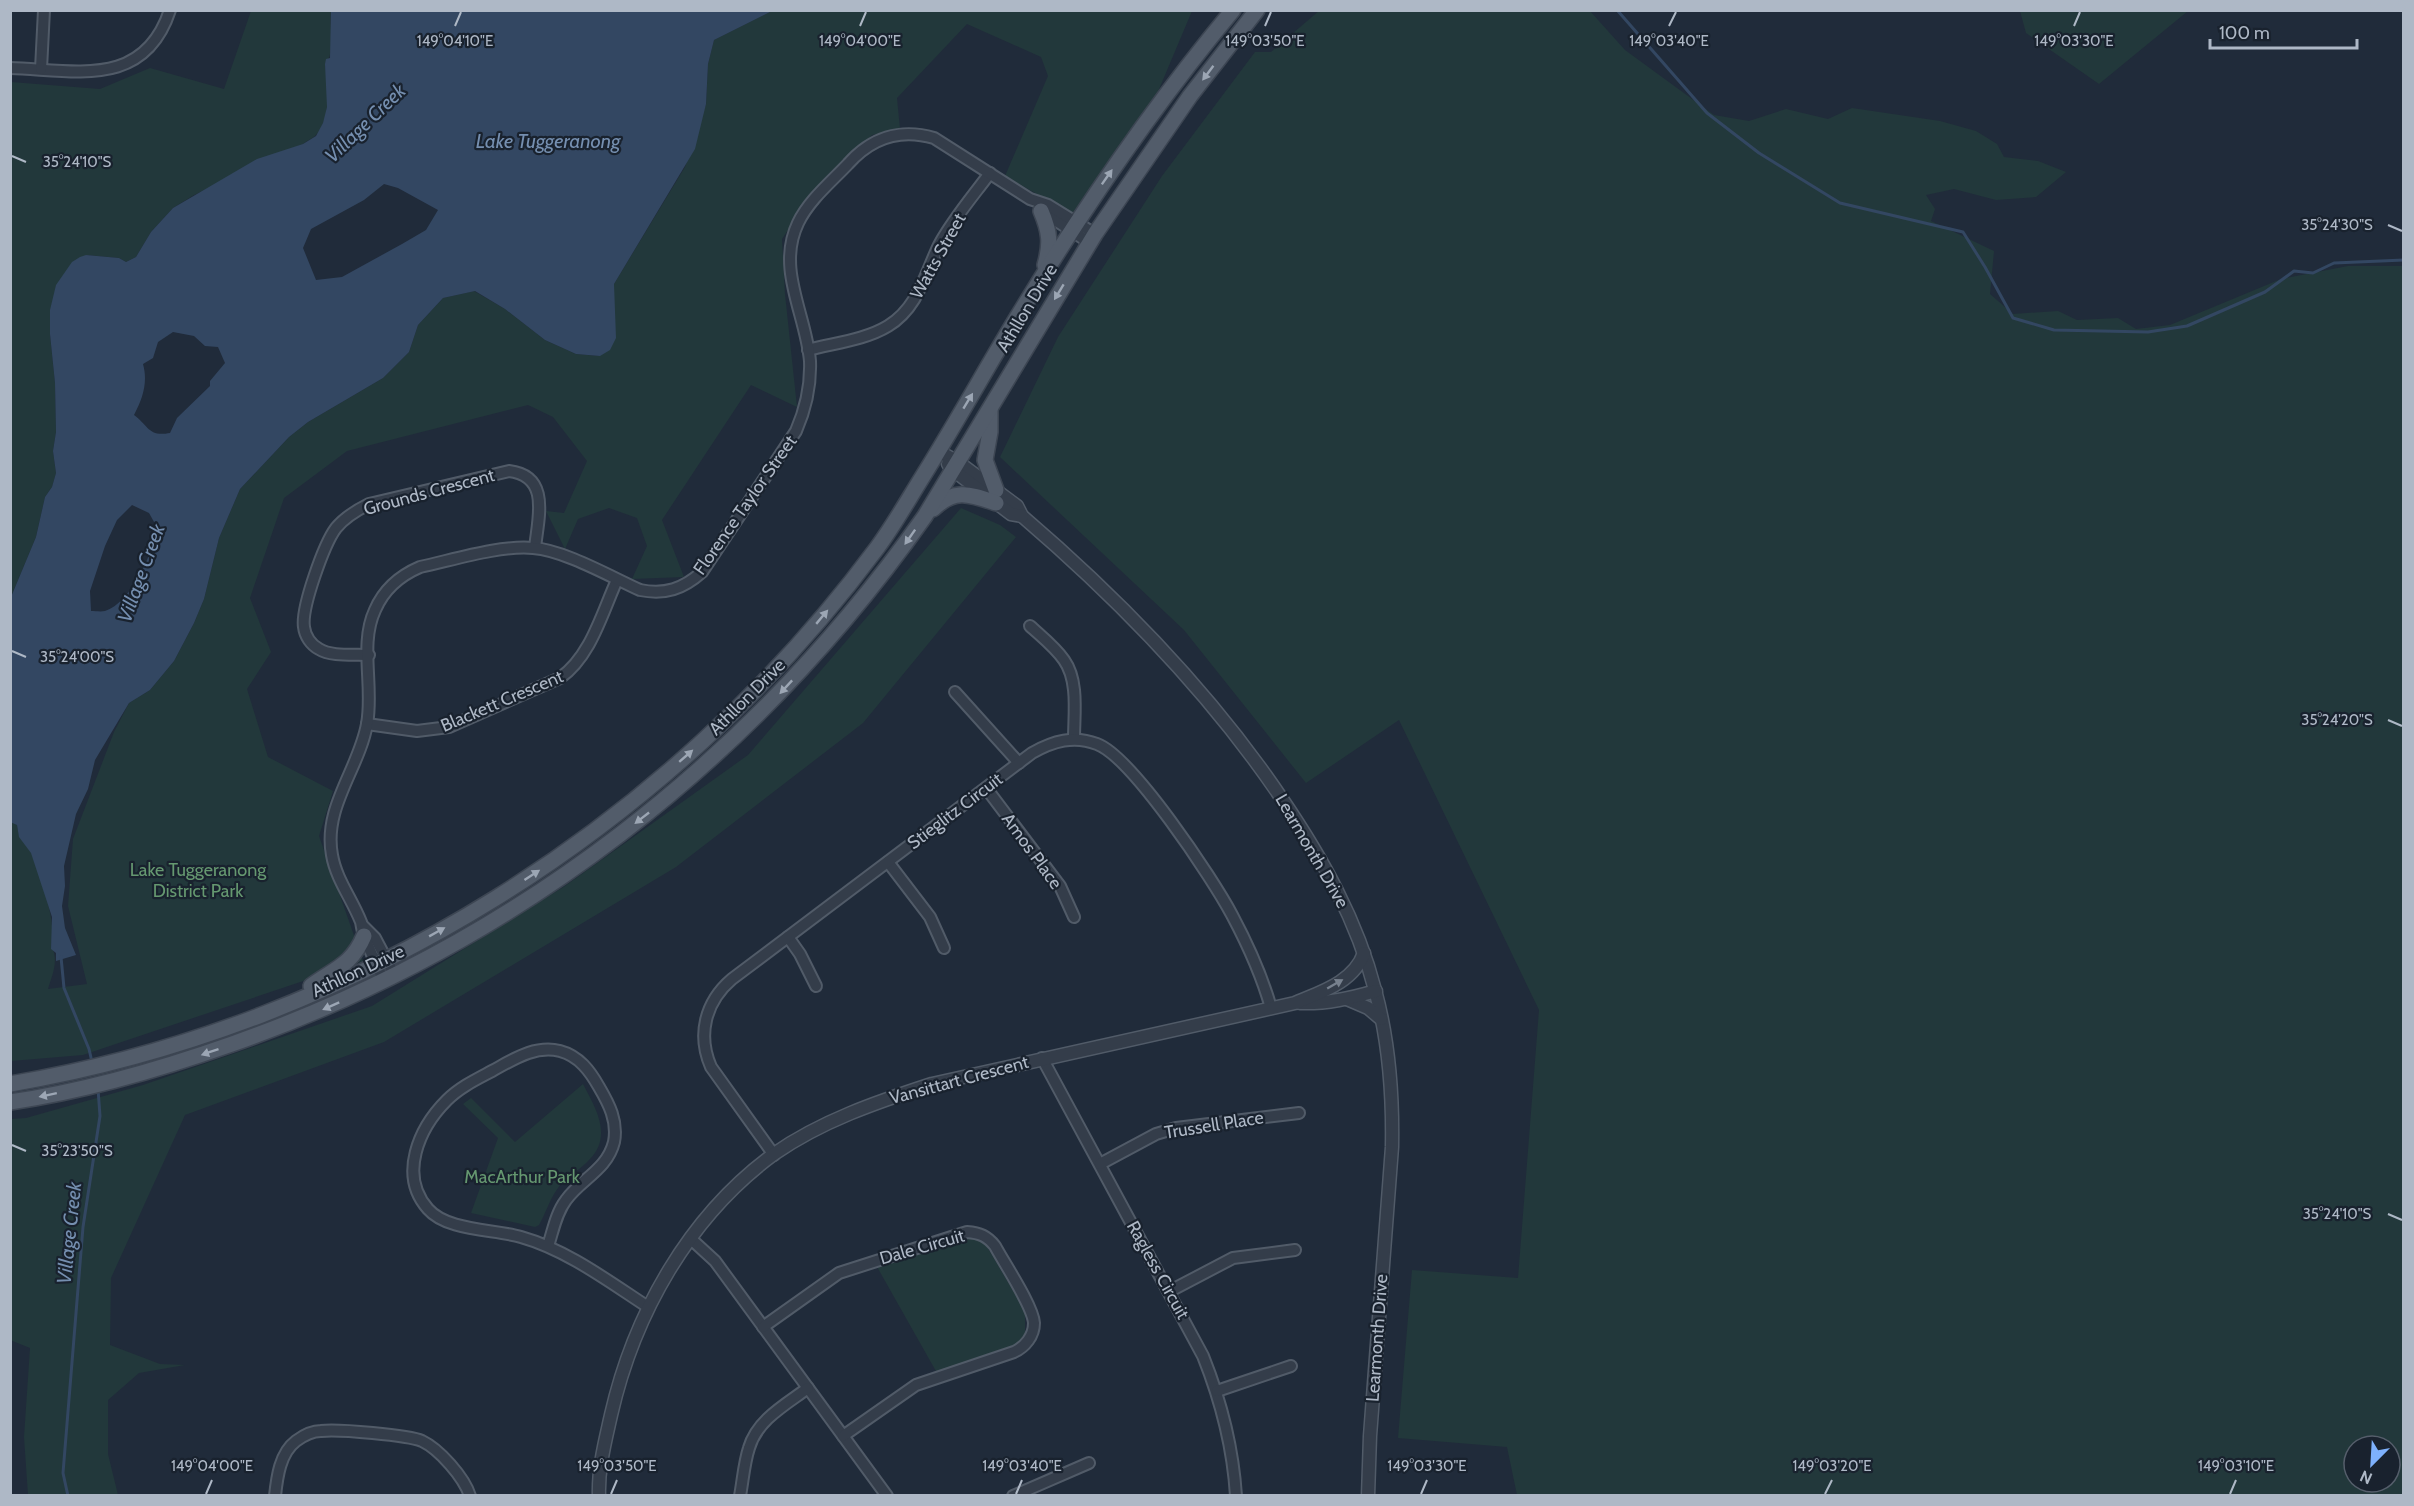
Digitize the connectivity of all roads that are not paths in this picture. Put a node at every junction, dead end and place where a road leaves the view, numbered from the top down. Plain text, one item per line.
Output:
1 (44, 10) edge
2 (170, 10) edge
3 (1233, 10) edge
4 (1257, 10) edge
5 (10, 68) edge
6 (41, 69) junction
7 (990, 173) junction
8 (1030, 199) junction
9 (1041, 211) junction
10 (1073, 226) junction
11 (1092, 238) junction
12 (1040, 280) junction
13 (808, 350) junction
14 (990, 409) junction
15 (938, 451) junction
16 (956, 466) junction
17 (996, 496) junction
18 (925, 516) junction
19 (535, 548) junction
20 (617, 580) junction
21 (1030, 626) dead end
22 (369, 655) junction
23 (955, 692) dead end
24 (367, 724) junction
25 (1074, 739) junction
26 (1019, 763) junction
27 (986, 788) junction
28 (888, 862) junction
29 (1074, 917) dead end
30 (363, 931) junction
31 (788, 937) junction
32 (944, 948) dead end
33 (1364, 953) junction
34 (381, 962) junction
35 (389, 979) junction
36 (816, 986) dead end
37 (1376, 991) junction
38 (1347, 999) junction
39 (290, 1003) junction
40 (1295, 1003) junction
41 (1270, 1008) junction
42 (1381, 1019) junction
43 (1042, 1058) junction
44 (10, 1084) edge
45 (10, 1102) edge
46 (1299, 1113) dead end
47 (774, 1155) junction
48 (1100, 1164) junction
49 (691, 1239) junction
50 (548, 1246) junction
51 (1295, 1250) dead end
52 (1170, 1291) junction
53 (648, 1307) junction
54 (763, 1327) junction
55 (1291, 1366) dead end
56 (808, 1388) junction
57 (1217, 1391) junction
58 (843, 1436) junction
59 (1089, 1463) dead end
60 (275, 1496) edge
61 (470, 1496) edge
62 (599, 1496) edge
63 (740, 1496) edge
64 (887, 1496) edge
65 (1013, 1496) edge
66 (1236, 1496) edge
67 (1368, 1496) edge

1 - 6 street
2 - 6 street
10 -> 3 main road, Athllon Drive
4 -> 11 main road, Athllon Drive
5 - 6 street
7 - 8 street, Florence Taylor Street
7 - 13 street, Watts Street
7 - 13 street, Florence Taylor Street
8 - 9 street, Florence Taylor Street
8 - 10 street, Florence Taylor Street
9 - 10 street, Florence Taylor Street
9 - 12 main road
10 - 11 street, Florence Taylor Street
10 - 12 main road, Athllon Drive
11 -> 14 main road, Athllon Drive
15 -> 12 main road, Athllon Drive
13 - 20 street, Florence Taylor Street
14 - 16 main road, Athllon Drive
14 - 17 main road
15 - 16 street, Learmonth Drive
34 -> 15 main road, Athllon Drive
16 - 17 street, Learmonth Drive
16 - 18 main road, Athllon Drive
17 - 18 main road
17 - 33 street, Learmonth Drive
18 -> 35 main road, Athllon Drive
19 - 20 street, Florence Taylor Street
19 - 22 street, Florence Taylor Street
19 - 22 street, Grounds Crescent
20 - 24 street, Blackett Crescent
21 - 25 street
22 - 24 street, Florence Taylor Street
23 - 26 street
24 - 30 street, Florence Taylor Street
25 - 26 street, Stieglitz Circuit
25 - 41 street, Stieglitz Circuit
26 - 27 street, Stieglitz Circuit
27 - 28 street, Stieglitz Circuit
27 - 29 street, Amos Place
28 - 31 street, Stieglitz Circuit
28 - 32 street
30 - 34 street, Florence Taylor Street
30 - 39 main road
31 - 36 street
31 - 47 street, Stieglitz Circuit
33 - 37 street, Learmonth Drive
40 -> 33 street, Vansittart Crescent
34 - 35 street, Florence Taylor Street
34 - 39 main road, Athllon Drive
35 -> 45 main road, Athllon Drive
37 - 38 street, Vansittart Crescent
37 - 42 street, Learmonth Drive
38 - 40 street, Vansittart Crescent
38 - 42 street
39 - 44 main road, Athllon Drive
40 - 41 street, Vansittart Crescent
41 - 43 street, Vansittart Crescent
42 - 67 street, Learmonth Drive
43 - 47 street, Vansittart Crescent
43 - 48 street, Ragless Circuit
46 - 48 street, Trussell Place
47 - 49 street, Vansittart Crescent
48 - 52 street, Ragless Circuit
49 - 53 street, Vansittart Crescent
49 - 54 street
50 - 50 street
50 - 53 street
51 - 52 street
52 - 57 street, Ragless Circuit
53 - 62 street, Vansittart Crescent
54 - 56 street
54 - 58 street, Dale Circuit
55 - 57 street
56 - 58 street
56 - 63 street
57 - 66 street, Ragless Circuit
58 - 64 street
59 - 65 street
60 - 61 street

